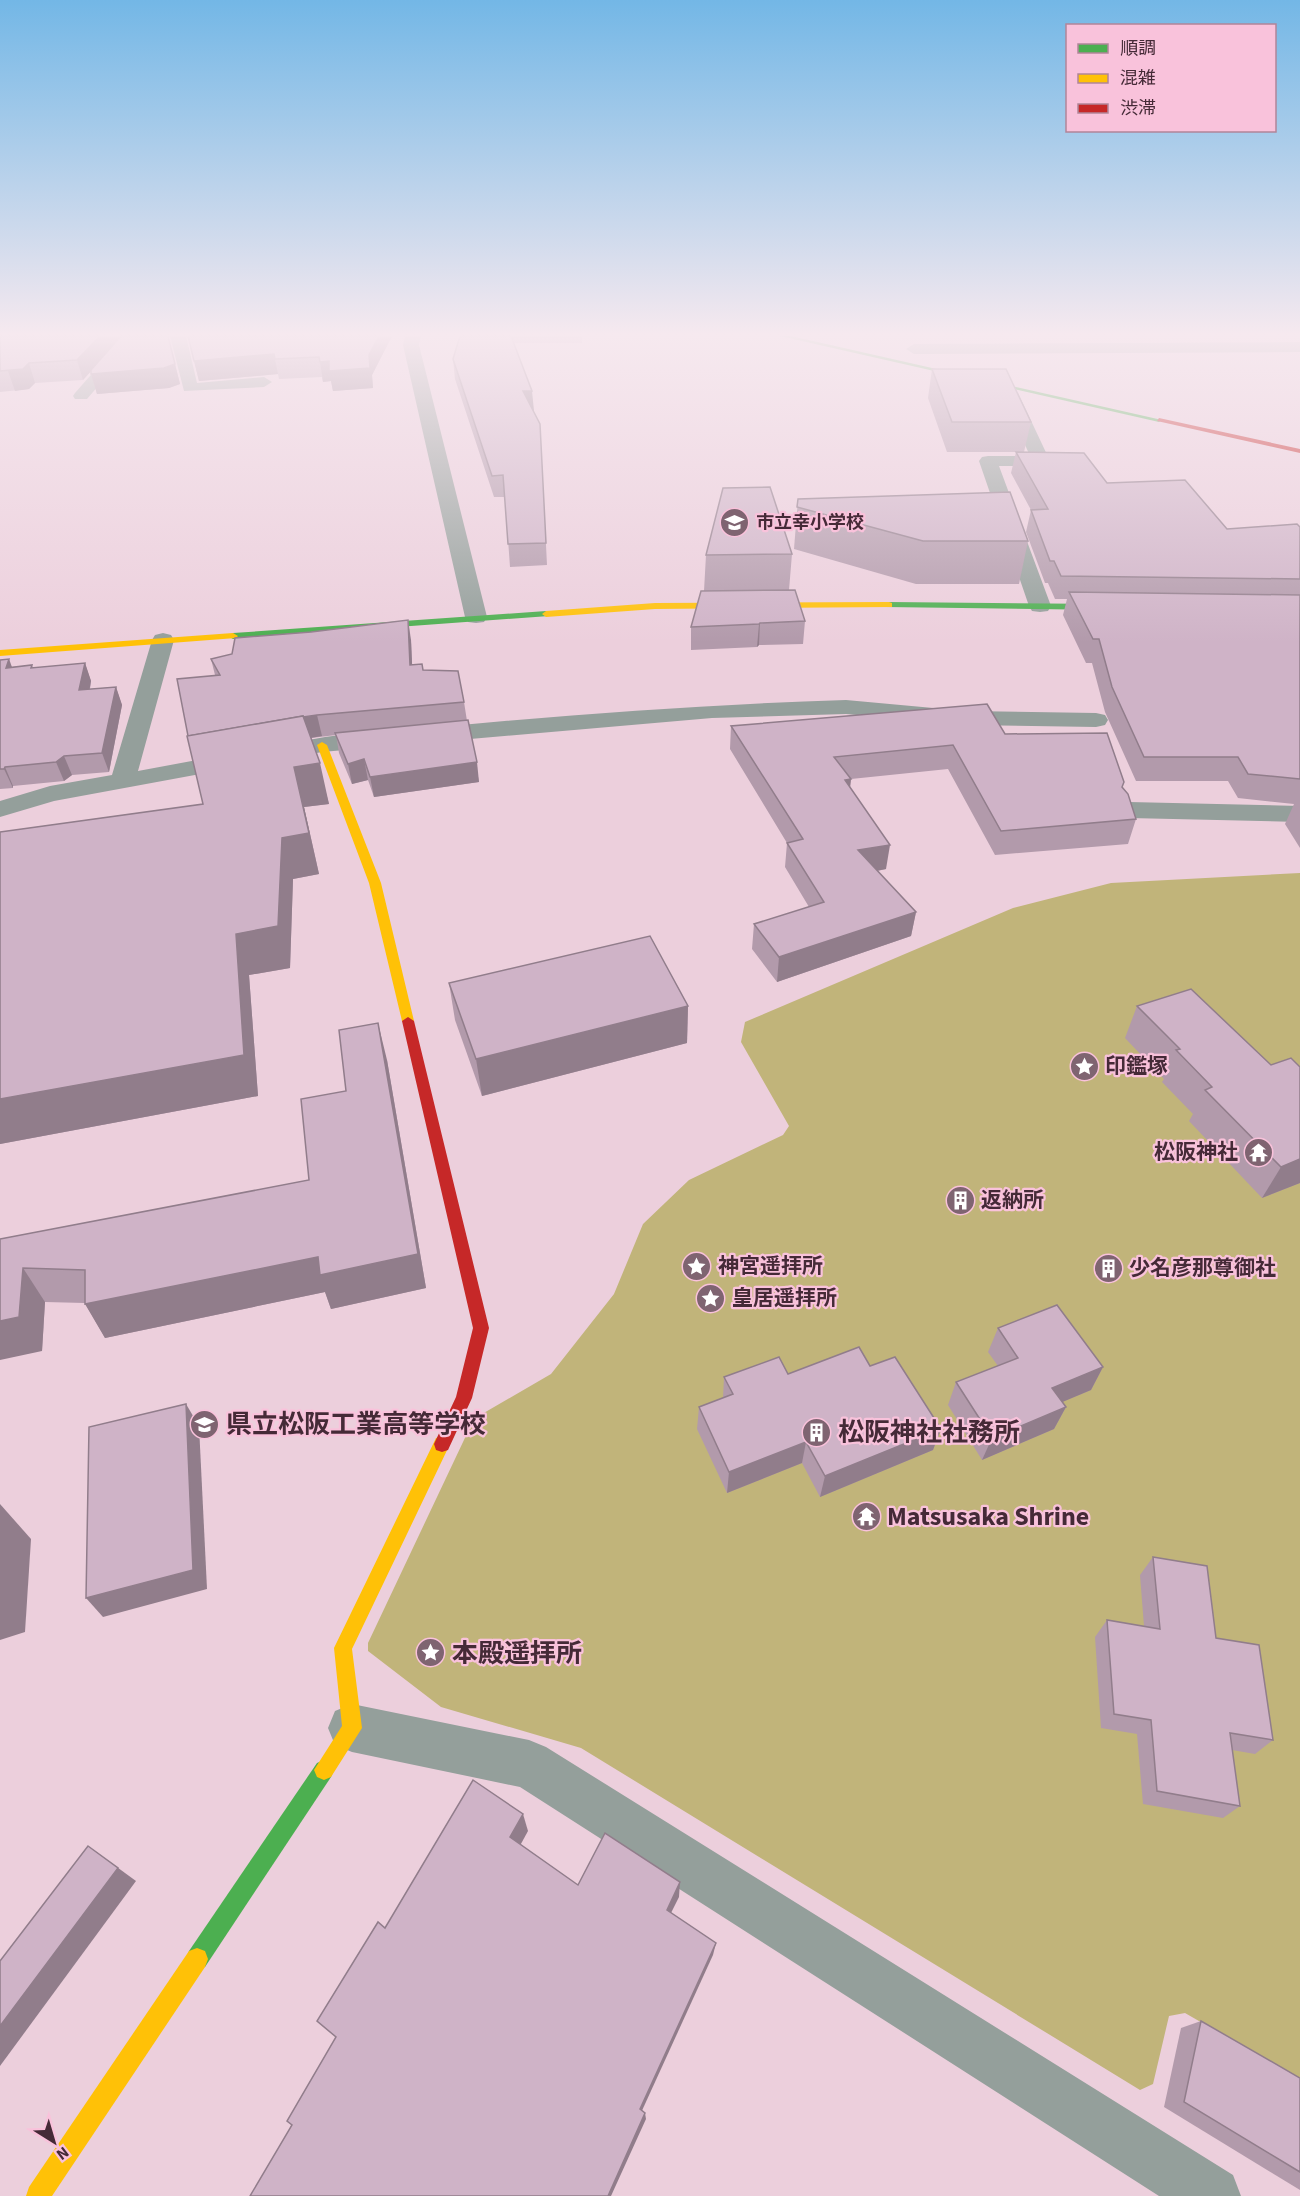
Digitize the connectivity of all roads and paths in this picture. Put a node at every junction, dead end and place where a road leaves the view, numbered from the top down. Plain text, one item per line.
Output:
1 (433, 438) edge
2 (1031, 438) edge
3 (1247, 438) edge
4 (1300, 450) edge
5 (1040, 606) junction
6 (1123, 608) edge
7 (476, 617) junction
8 (163, 640) junction
9 (0, 653) edge
10 (1096, 720) dead end
11 (322, 745) junction
12 (123, 780) junction
13 (0, 810) edge
14 (1130, 810) edge
15 (1300, 814) edge
16 (352, 1728) junction
17 (38, 2196) edge
18 (1212, 2196) edge

1 - 7 street
2 - 5 street
3 - 4 street
5 - 6 street
5 - 7 street
7 - 8 street
8 - 9 street
8 - 12 street
10 - 11 street
11 - 12 street
11 - 16 street
12 - 13 street
14 - 15 street
16 - 17 street
16 - 18 street

